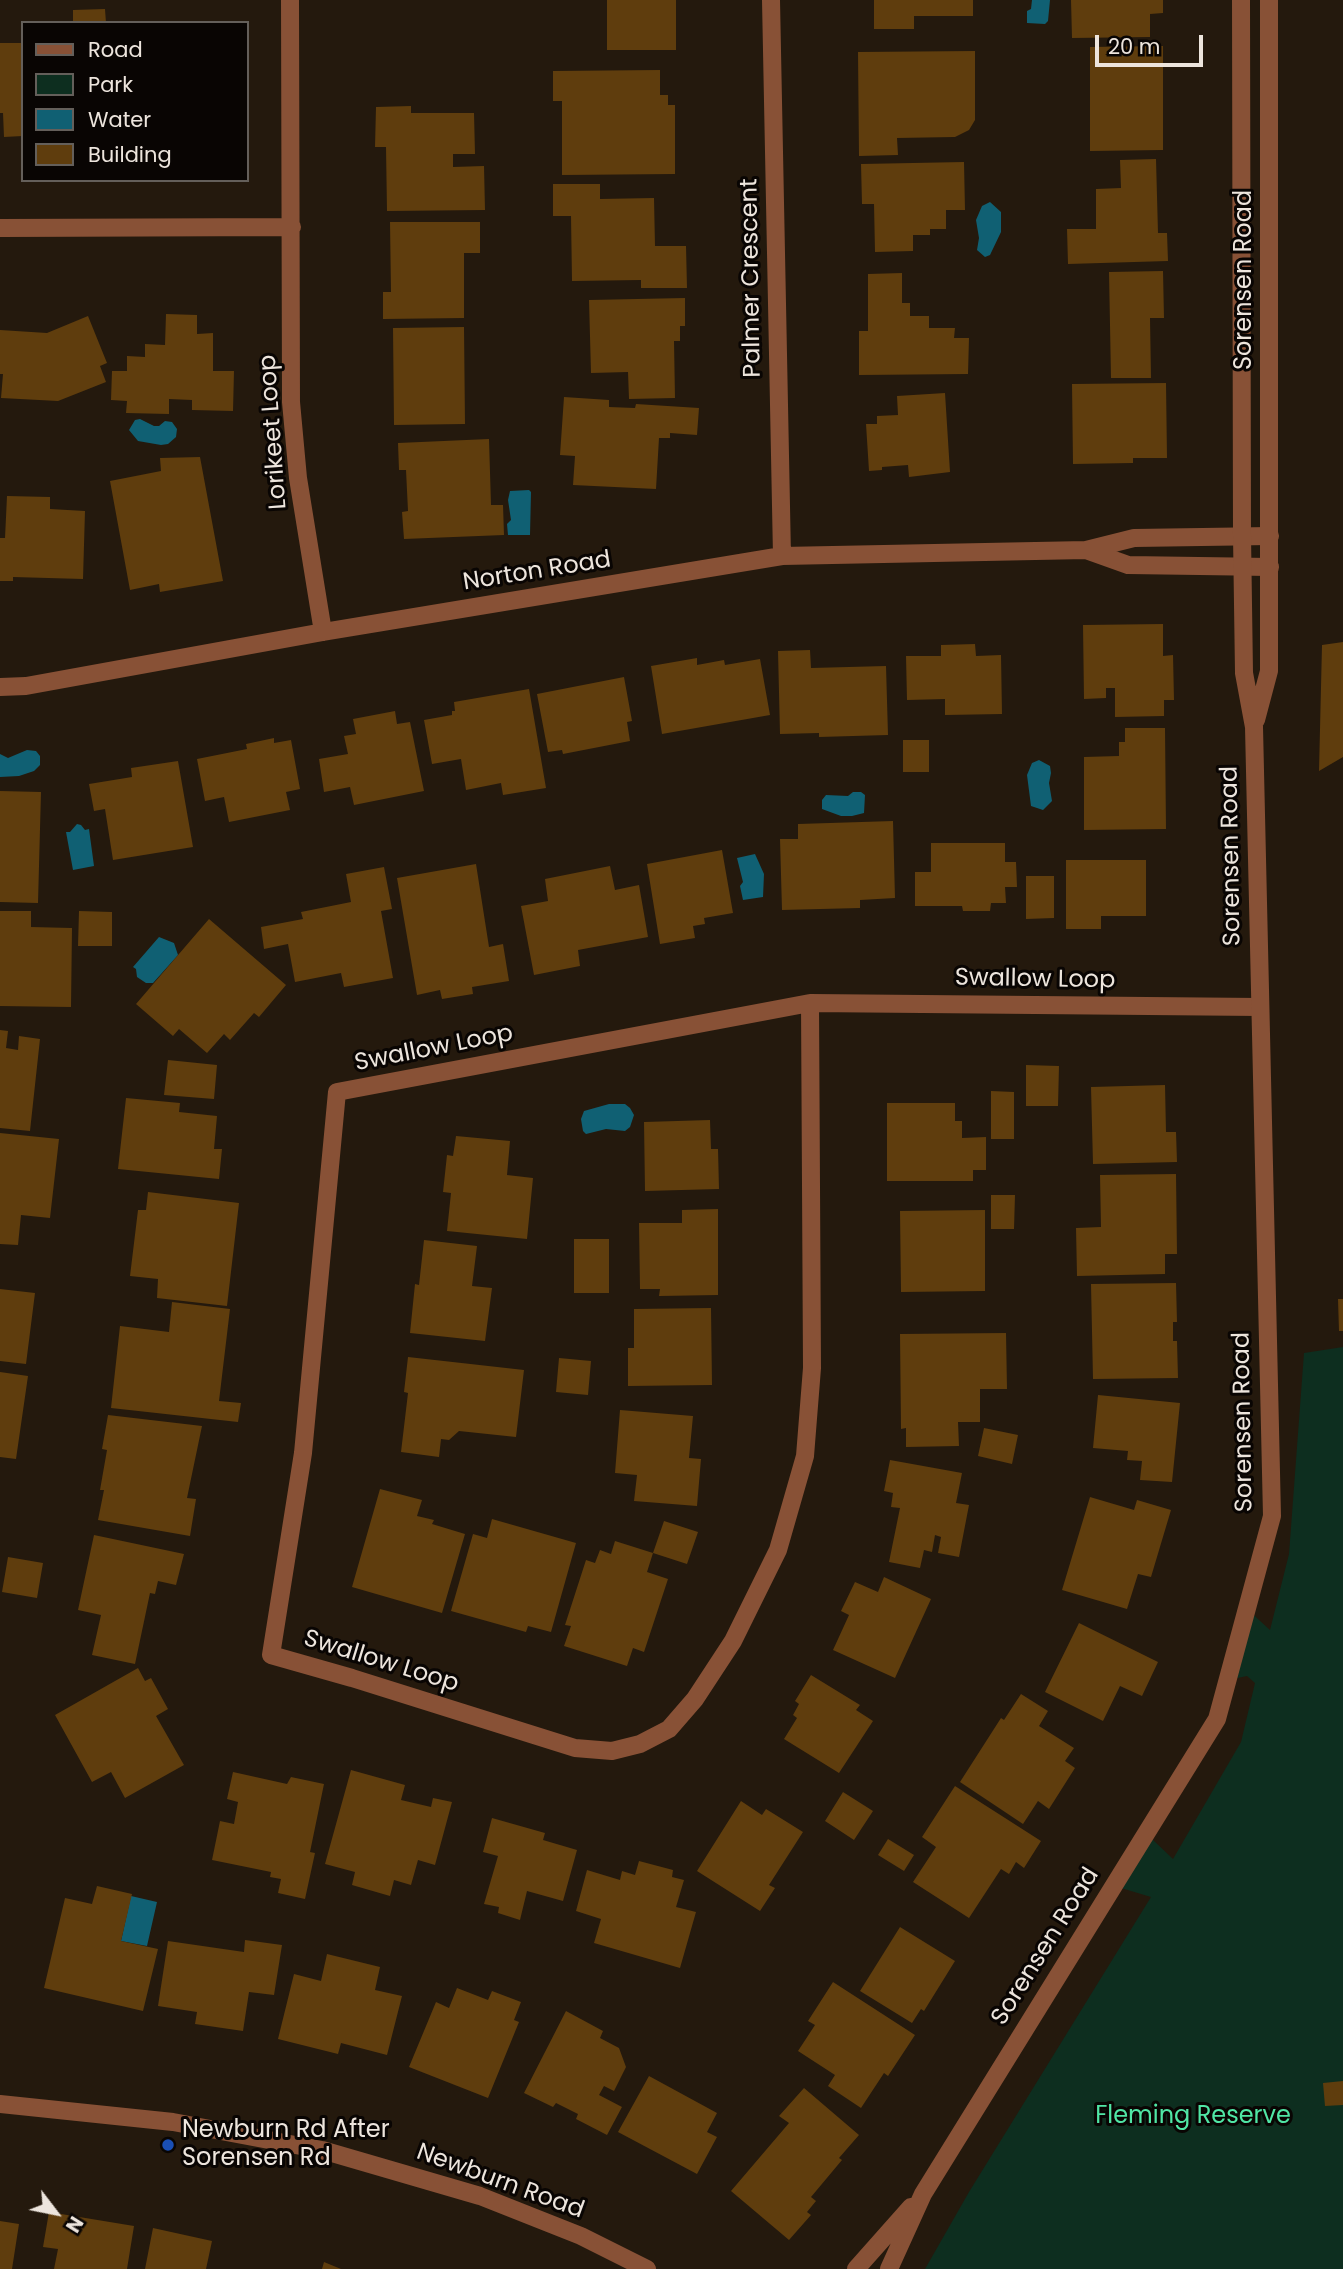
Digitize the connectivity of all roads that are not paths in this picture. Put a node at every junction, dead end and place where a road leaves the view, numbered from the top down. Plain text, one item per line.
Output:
1 (290, 0) edge
2 (771, 0) edge
3 (1241, 0) edge
4 (1269, 0) edge
5 (292, 227) junction
6 (0, 228) edge
7 (1241, 535) junction
8 (1270, 536) junction
9 (1086, 550) junction
10 (782, 556) junction
11 (1270, 567) junction
12 (1242, 568) junction
13 (323, 632) junction
14 (0, 687) edge
15 (1254, 727) junction
16 (810, 1003) junction
17 (1260, 1007) junction
18 (0, 2104) edge
19 (923, 2194) junction
20 (648, 2269) edge
21 (856, 2269) edge
22 (889, 2269) edge

1 - 5 street, Lorikeet Loop
2 - 10 street, Palmer Crescent
3 - 7 street, Sorensen Road
4 - 8 street, Sorensen Road
5 - 6 street
5 - 13 street, Lorikeet Loop
7 - 8 street, Norton Road
7 - 9 street, Norton Road
7 - 12 street, Sorensen Road
8 - 11 street, Sorensen Road
9 - 10 street, Norton Road
9 - 12 street, Norton Road
10 - 13 street, Norton Road
11 - 12 street, Norton Road
11 - 15 street, Sorensen Road
12 - 15 street, Sorensen Road
13 - 14 street, Norton Road
15 - 17 street, Sorensen Road
16 - 16 street, Swallow Loop
16 - 17 street, Swallow Loop
17 - 19 street, Sorensen Road
18 - 20 street, Newburn Road
19 - 21 street, Sorensen Road
19 - 22 street, Sorensen Road

